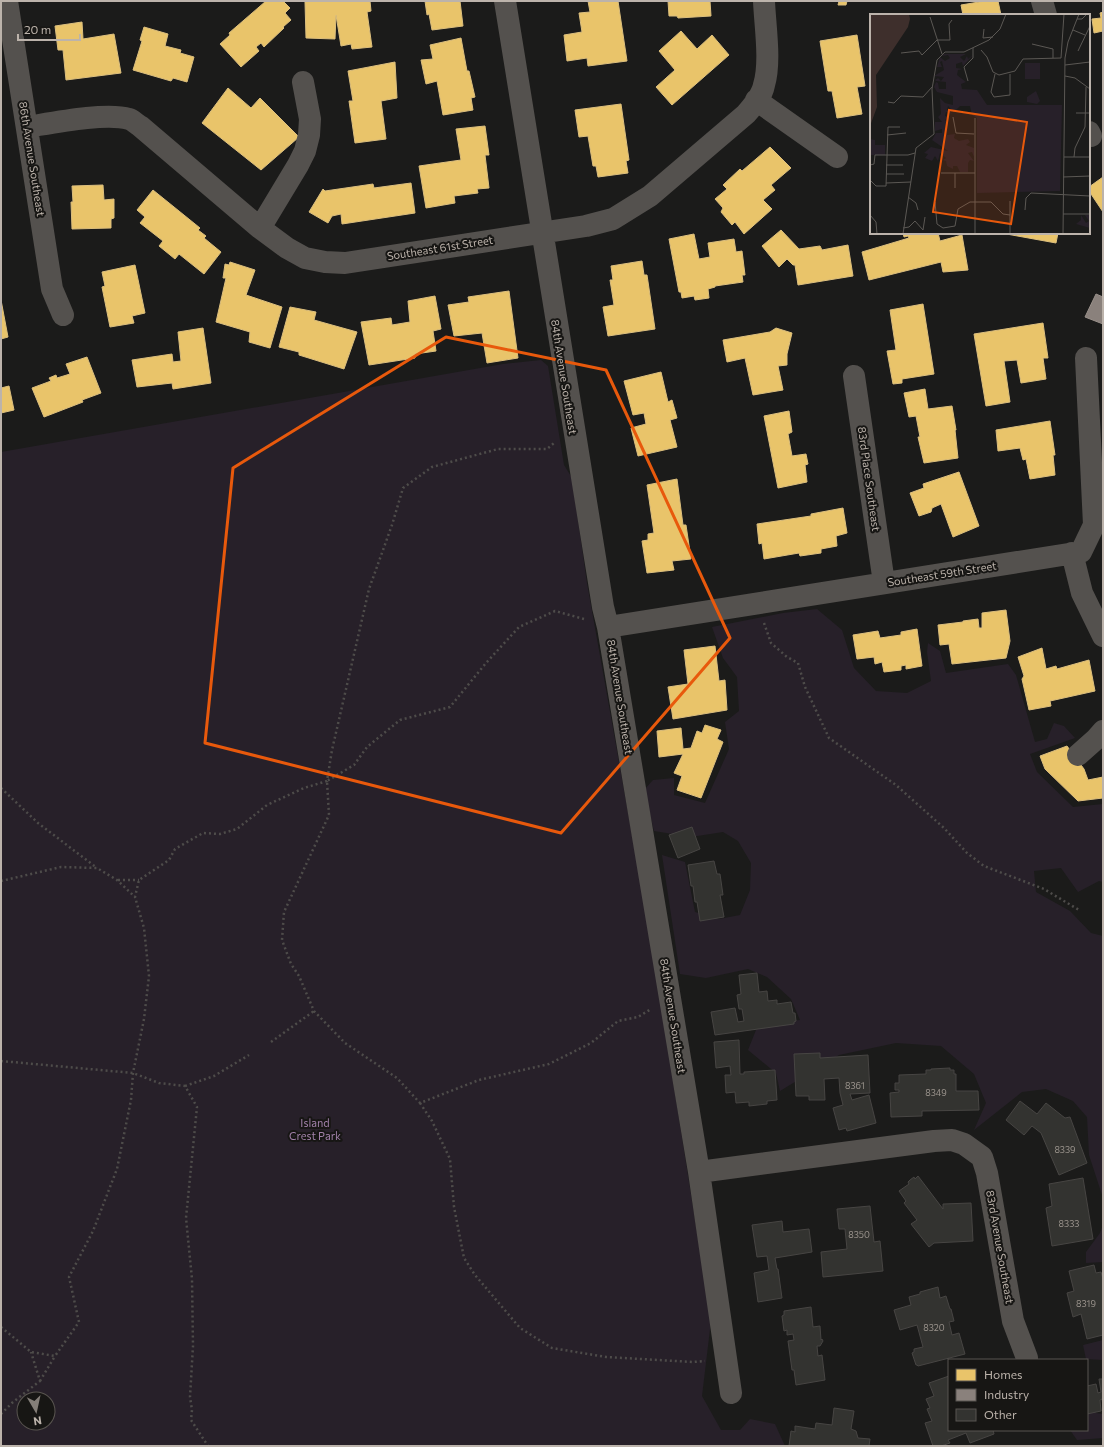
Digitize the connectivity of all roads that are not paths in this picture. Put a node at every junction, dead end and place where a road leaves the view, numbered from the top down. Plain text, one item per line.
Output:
1 (8, 1) edge
2 (505, 1) edge
3 (764, 1) edge
4 (1042, 1) edge
5 (1046, 14) edge
6 (303, 82) dead end
7 (756, 100) junction
8 (26, 127) junction
9 (837, 157) dead end
10 (260, 228) junction
11 (541, 232) junction
12 (63, 315) dead end
13 (1086, 358) dead end
14 (854, 376) dead end
15 (1077, 552) junction
16 (884, 583) junction
17 (608, 627) junction
18 (1103, 636) edge
19 (1103, 731) edge
20 (1078, 755) dead end
21 (699, 1172) junction
22 (1027, 1358) dead end
23 (731, 1393) dead end

1 - 8 street, 86th Avenue Southeast
2 - 11 street, 84th Avenue Southeast
3 - 7 street, Southeast 61st Street
4 - 5 street
6 - 10 street
7 - 9 street
7 - 11 street, Southeast 61st Street
8 - 10 street, Southeast 61st Street
8 - 12 street, 86th Avenue Southeast
10 - 11 street, Southeast 61st Street
11 - 17 street, 84th Avenue Southeast
13 - 15 street
14 - 16 street, 83rd Place Southeast
15 - 16 street, Southeast 59th Street
15 - 18 street
16 - 17 street, Southeast 59th Street
17 - 21 street, 84th Avenue Southeast
19 - 20 street
21 - 22 street, 83rd Avenue Southeast
21 - 23 street, 84th Avenue Southeast

